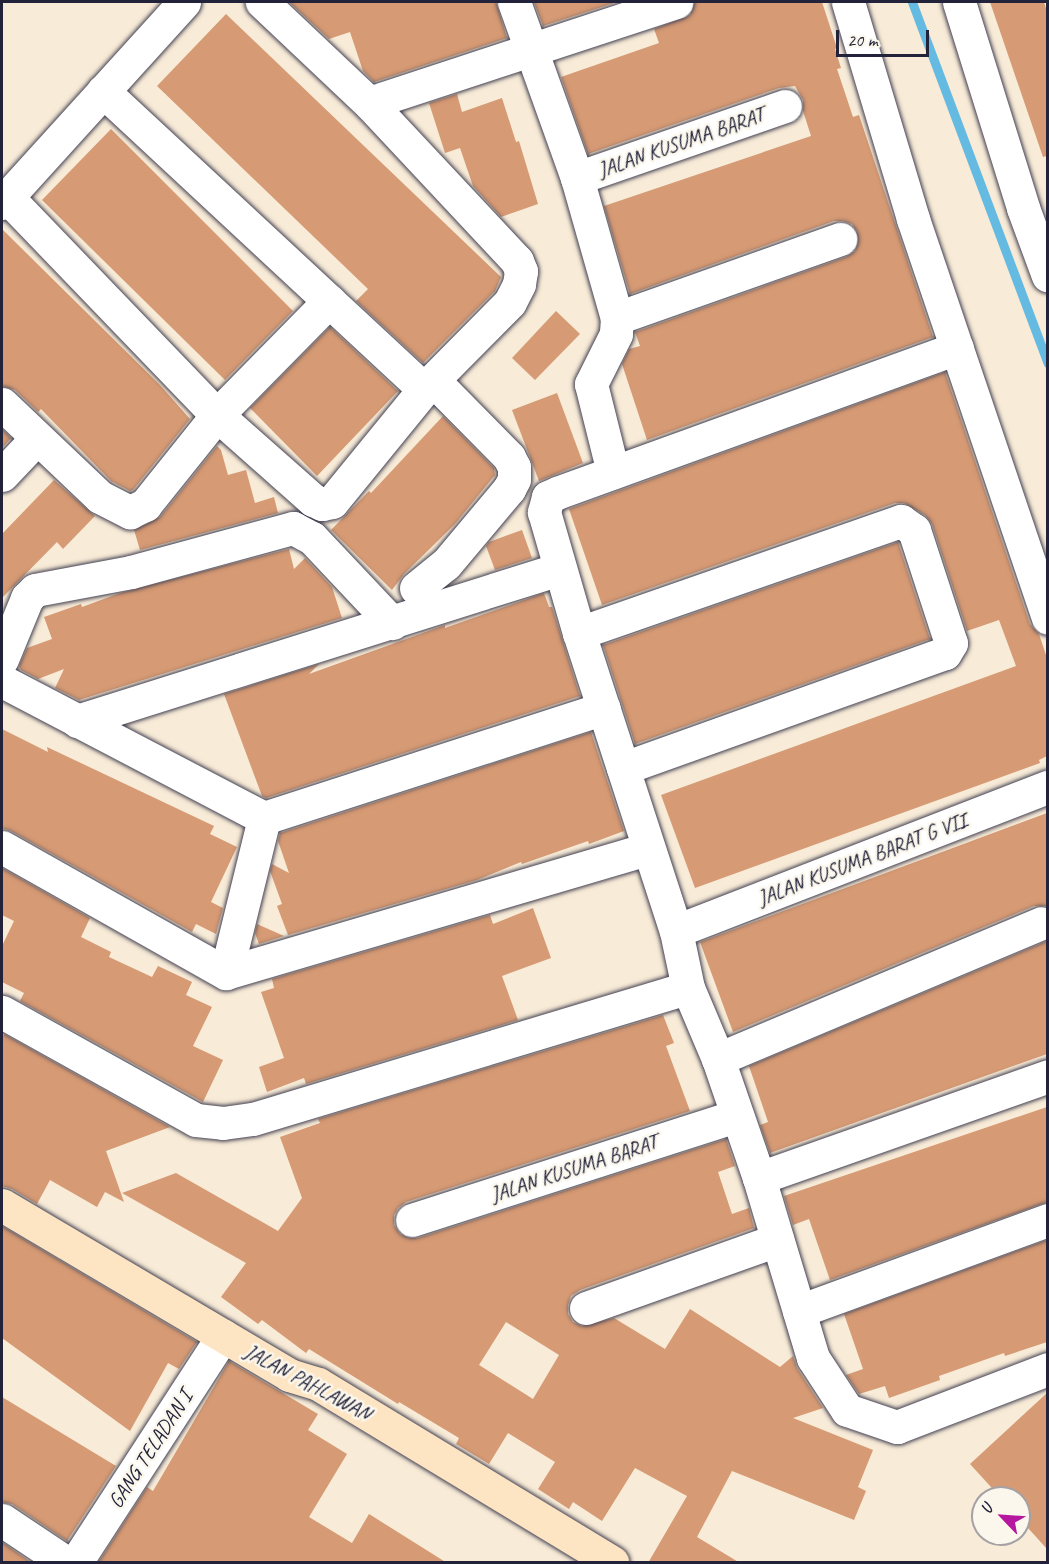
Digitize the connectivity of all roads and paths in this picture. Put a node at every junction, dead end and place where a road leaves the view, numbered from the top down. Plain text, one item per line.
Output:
1 (184, 2) edge
2 (262, 2) edge
3 (514, 2) edge
4 (676, 2) edge
5 (848, 2) edge
6 (959, 2) edge
7 (531, 49) junction
8 (104, 91) junction
9 (381, 99) dead end
10 (785, 106) dead end
11 (577, 178) junction
12 (4, 200) edge
13 (840, 239) dead end
14 (1047, 276) edge
15 (329, 301) junction
16 (617, 318) junction
17 (957, 348) junction
18 (429, 385) junction
19 (2, 404) edge
20 (217, 415) junction
21 (37, 438) junction
22 (613, 472) junction
23 (2, 475) edge
24 (559, 569) junction
25 (416, 588) dead end
26 (1047, 618) edge
27 (392, 622) junction
28 (579, 633) junction
29 (2, 659) edge
30 (2, 681) edge
31 (604, 708) junction
32 (77, 720) junction
33 (623, 768) junction
34 (1047, 787) edge
35 (264, 818) junction
36 (2, 847) edge
37 (648, 849) junction
38 (1041, 923) dead end
39 (676, 931) junction
40 (226, 973) junction
41 (688, 988) junction
42 (2, 1012) edge
43 (718, 1059) junction
44 (1047, 1076) edge
45 (736, 1116) junction
46 (759, 1178) junction
47 (2, 1205) edge
48 (412, 1220) dead end
49 (1047, 1220) edge
50 (777, 1240) junction
51 (586, 1308) dead end
52 (799, 1311) junction
53 (223, 1336) junction
54 (1047, 1369) edge
55 (2, 1520) edge
56 (65, 1563) edge
57 (76, 1563) edge
58 (612, 1563) edge

1 - 8 street
2 - 18 street
3 - 7 street, JALAN KUSUMA BARAT
4 - 7 street
5 - 17 street
6 - 14 street
7 - 9 street
7 - 11 street, JALAN KUSUMA BARAT
8 - 12 street
8 - 15 street
10 - 11 street, JALAN KUSUMA BARAT
11 - 16 street, JALAN KUSUMA BARAT
12 - 20 street
13 - 16 street
15 - 18 street
15 - 20 street
16 - 22 street
17 - 22 street
17 - 26 street
18 - 20 street
18 - 25 street
19 - 21 street
20 - 21 street
21 - 23 street
22 - 24 street
24 - 27 street
24 - 28 street
27 - 29 street
27 - 32 street
28 - 31 street
28 - 33 street
30 - 32 street
31 - 33 street
31 - 35 street
32 - 35 street
33 - 37 street
34 - 39 street, JALAN KUSUMA BARAT G VII
35 - 40 street
36 - 40 street
37 - 39 street
37 - 40 street
38 - 43 street
39 - 41 street
41 - 42 street
41 - 43 street
43 - 45 street
44 - 46 street
45 - 46 street
45 - 48 street, JALAN KUSUMA BARAT
46 - 50 street
47 - 53 street, JALAN PAHLAWAN
49 - 52 street
50 - 51 street
50 - 52 street
52 - 54 street
53 - 57 street, GANG TELADAN I
53 - 58 street, JALAN PAHLAWAN
55 - 56 street

